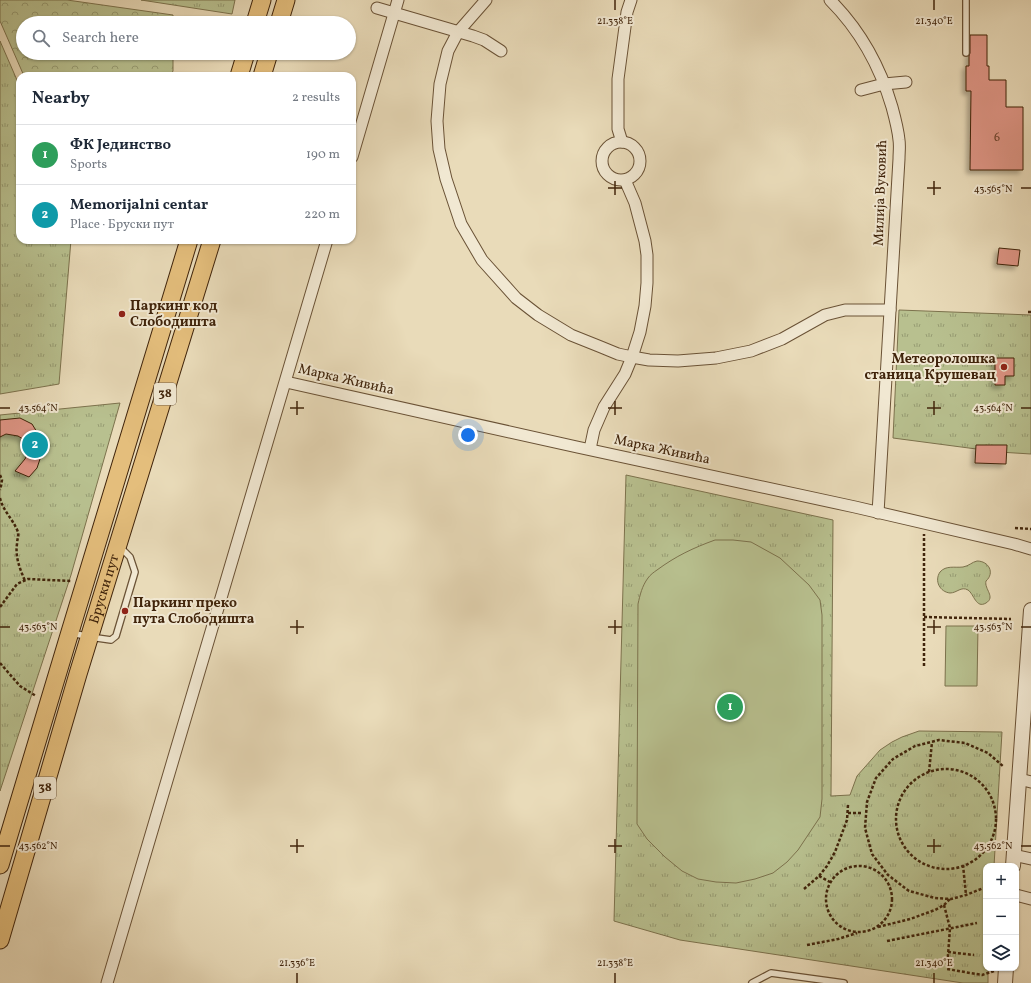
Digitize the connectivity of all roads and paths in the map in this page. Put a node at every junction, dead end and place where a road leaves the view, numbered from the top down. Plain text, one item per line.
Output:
1 (262, 0) edge
2 (286, 0) edge
3 (398, 0) edge
4 (486, 0) edge
5 (631, 0) edge
6 (830, 0) edge
7 (966, 0) edge
8 (377, 8) dead end
9 (394, 14) junction
10 (257, 16) edge
11 (280, 16) edge
12 (458, 32) junction
13 (501, 51) dead end
14 (966, 53) dead end
15 (244, 60) edge
16 (267, 60) edge
17 (240, 72) edge
18 (263, 72) edge
19 (906, 82) dead end
20 (884, 84) junction
21 (861, 90) dead end
22 (622, 142) junction
23 (356, 143) edge
24 (625, 180) junction
25 (188, 244) edge
26 (211, 244) edge
27 (327, 244) edge
28 (890, 310) junction
29 (632, 357) junction
30 (286, 382) junction
31 (590, 449) junction
32 (0, 475) edge
33 (0, 490) edge
34 (0, 498) edge
35 (878, 513) junction
36 (924, 524) junction
37 (1015, 528) dead end
38 (1031, 529) edge
39 (117, 548) junction
40 (1031, 549) edge
41 (25, 581) junction
42 (70, 581) dead end
43 (0, 606) edge
44 (1031, 610) edge
45 (924, 617) junction
46 (1011, 619) dead end
47 (70, 632) junction
48 (90, 637) junction
49 (0, 663) edge
50 (924, 666) dead end
51 (1, 667) edge
52 (50, 700) junction
53 (1027, 733) edge
54 (932, 742) junction
55 (1004, 767) dead end
56 (929, 772) junction
57 (1025, 780) edge
58 (848, 805) dead end
59 (848, 813) junction
60 (863, 814) dead end
61 (996, 820) junction
62 (1002, 821) dead end
63 (1031, 858) edge
64 (1013, 860) edge
65 (0, 865) edge
66 (963, 865) junction
67 (819, 876) junction
68 (830, 882) junction
69 (983, 888) edge
70 (804, 889) dead end
71 (966, 895) junction
72 (1019, 896) edge
73 (951, 898) junction
74 (1031, 899) edge
75 (944, 905) junction
76 (978, 923) dead end
77 (878, 927) junction
78 (950, 928) junction
79 (860, 932) junction
80 (0, 940) edge
81 (887, 941) dead end
82 (807, 945) dead end
83 (948, 952) junction
84 (974, 955) dead end
85 (994, 971) edge
86 (1001, 971) edge
87 (107, 983) edge
88 (752, 983) edge
89 (844, 983) edge
90 (1005, 983) edge

1 - 10 main road
2 - 11 main road
3 - 9 street
4 - 12 street
5 - 22 street
6 - 20 street, Милија Вуковић
7 - 14 lane
8 - 9 street
9 - 12 street
9 - 23 street
12 - 13 street
12 - 29 street
15 - 17 main road
16 - 18 main road
19 - 20 street
20 - 21 street
20 - 28 street, Милија Вуковић
22 - 24 street
22 - 24 street
24 - 29 street
25 - 47 main road, Бруски пут / 38
26 - 39 main road, Бруски пут / 38
27 - 30 street
28 - 29 street
28 - 35 street, Милија Вуковић
29 - 31 street
30 - 31 street, Марка Живића
30 - 87 street
31 - 35 street, Марка Живића
32 - 33 path
34 - 41 path
35 - 36 street, Марка Живића
36 - 40 street, Марка Живића
36 - 45 path
37 - 38 path
39 - 48 main road, Бруски пут / 38
39 - 48 lane
41 - 42 path
41 - 43 path
44 - 53 street
45 - 46 path
45 - 50 path
47 - 48 lane
47 - 52 main road, Бруски пут / 38
48 - 80 main road, Бруски пут / 38
49 - 51 path
51 - 52 path
52 - 65 main road, Бруски пут / 38
53 - 57 street
54 - 55 path
54 - 56 path
54 - 73 path
56 - 61 path
56 - 66 path
57 - 64 street
58 - 59 path
59 - 60 path
59 - 67 path
61 - 62 path
61 - 66 path
63 - 64 street
66 - 71 path
67 - 68 path
67 - 70 path
68 - 77 path
68 - 79 path
69 - 71 path
71 - 73 path
72 - 74 street
73 - 75 path
75 - 77 path
75 - 78 path
76 - 78 path
77 - 79 path
78 - 81 path
78 - 83 path
79 - 82 path
83 - 84 path
83 - 85 path
86 - 90 street
88 - 89 lane

